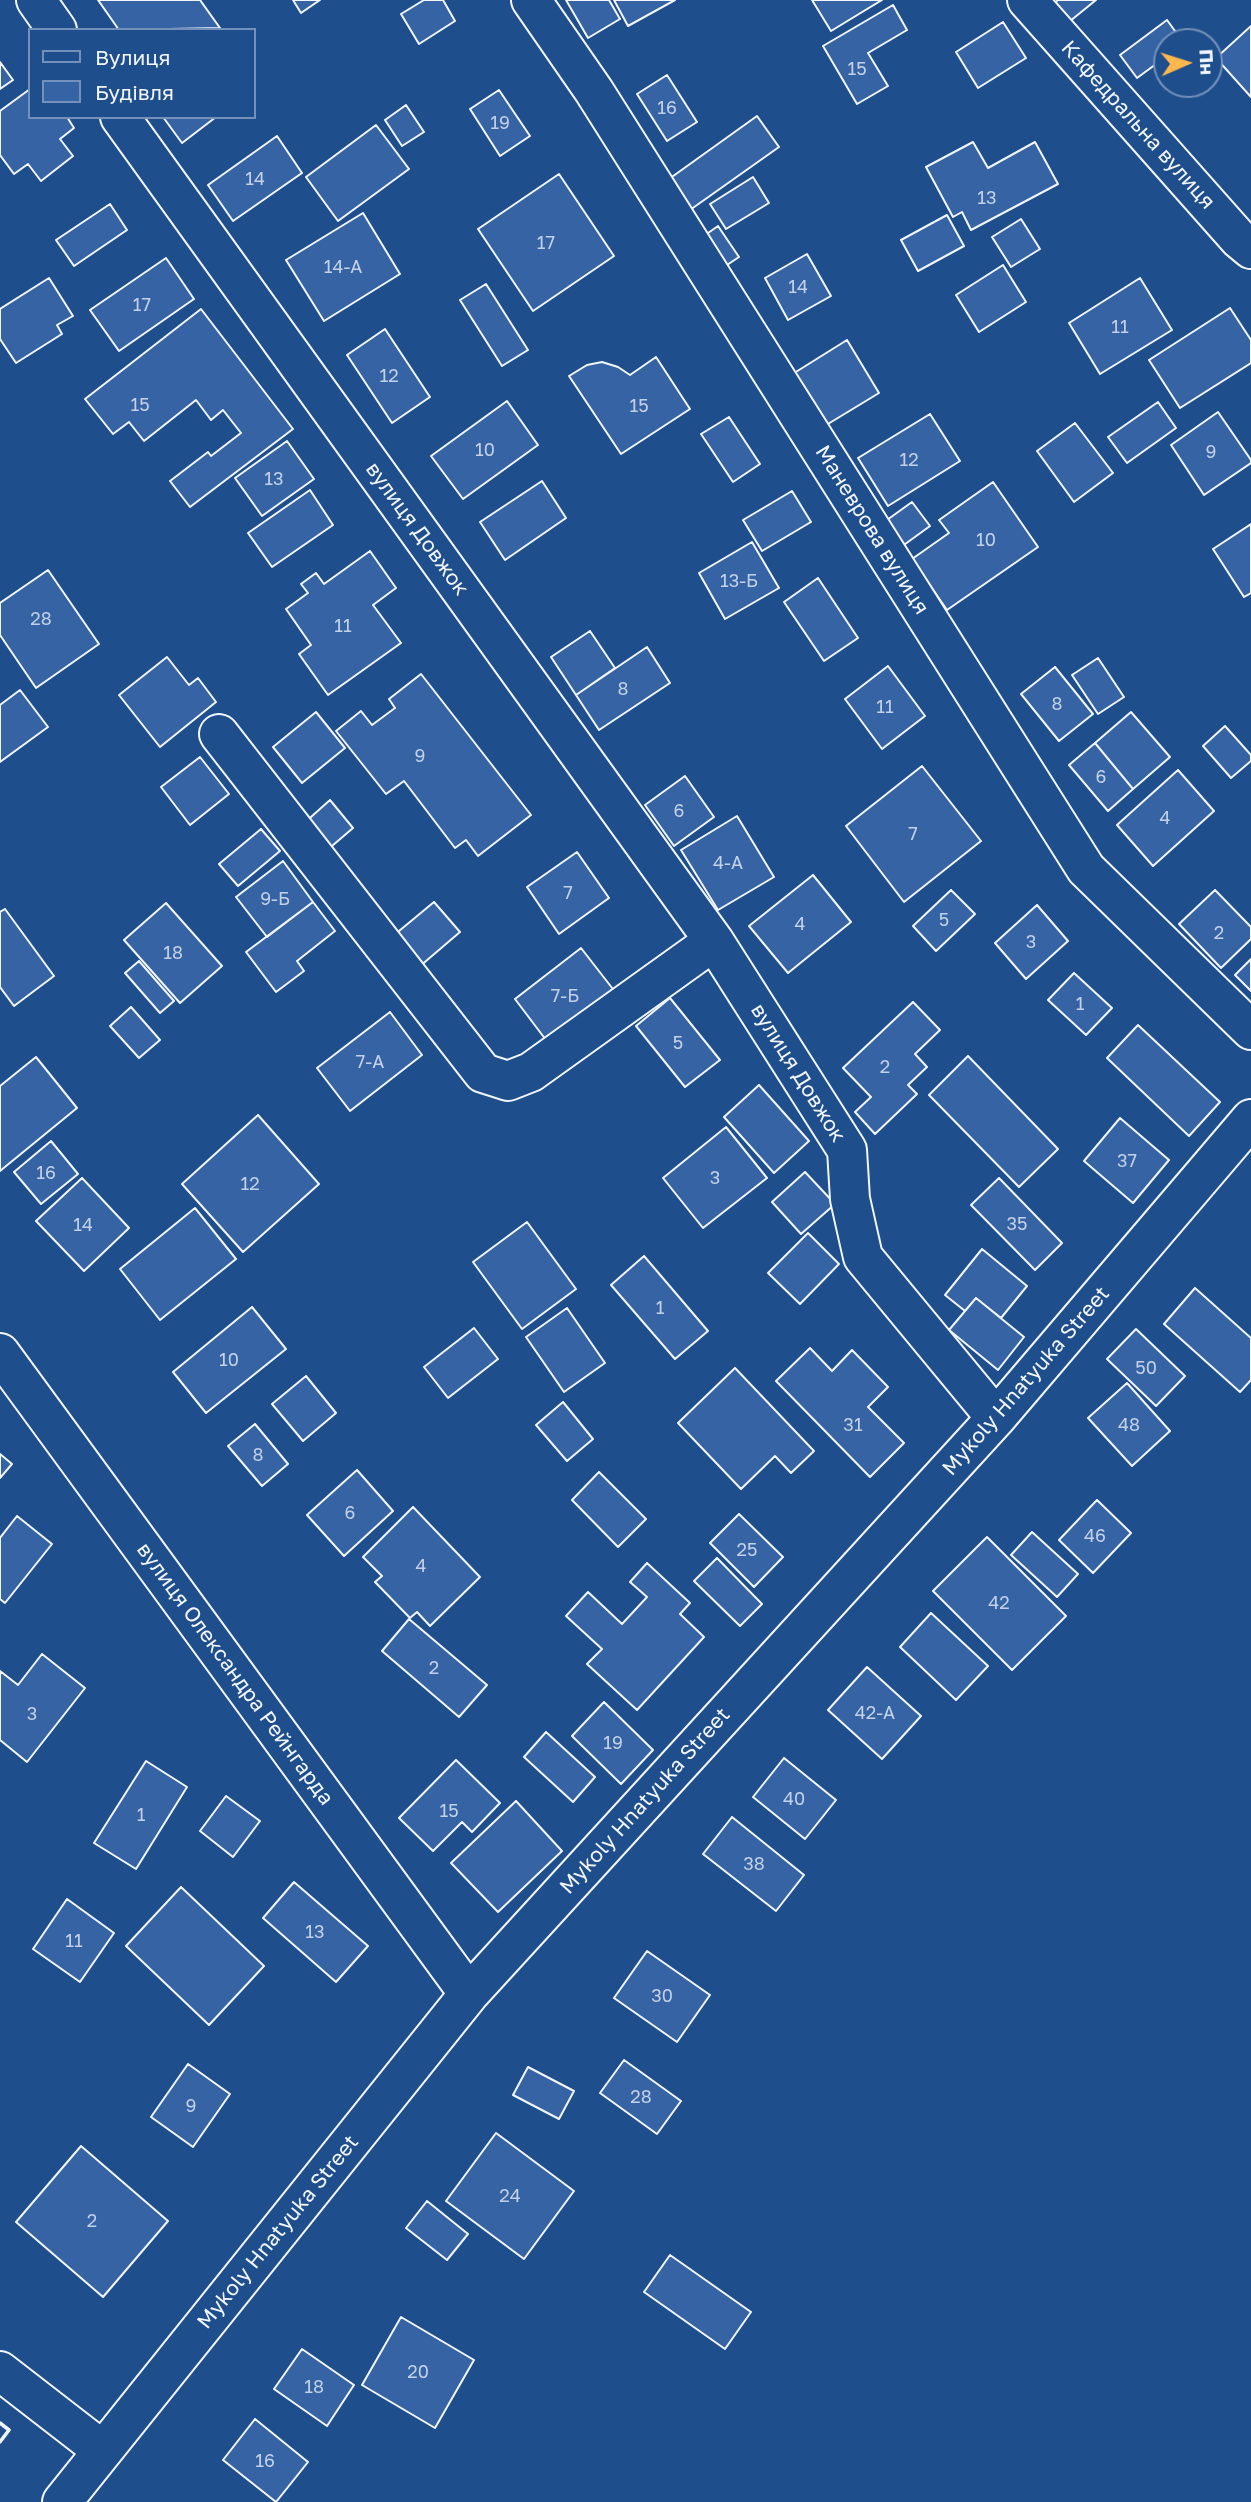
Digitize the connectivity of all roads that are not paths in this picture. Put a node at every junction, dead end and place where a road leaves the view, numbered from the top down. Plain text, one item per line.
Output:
1 (36, 0) edge
2 (531, 0) edge
3 (1027, 0) edge
4 (56, 28) edge
5 (121, 119) edge
6 (1251, 249) edge
7 (219, 734) dead end
8 (714, 941) junction
9 (1251, 1030) edge
10 (1251, 1119) edge
11 (0, 1353) edge
12 (996, 1418) junction
13 (469, 1994) junction
14 (0, 2371) edge
15 (102, 2450) junction
16 (62, 2502) edge

1 - 4 street
2 - 9 street, Маневрова вулиця
3 - 6 street, Кафедральна вулиця
5 - 8 street, вулиця Довжок
7 - 8 street
8 - 12 street, вулиця Довжок
10 - 12 street, Mykoly Hnatyuka Street
11 - 13 street, вулиця Олександра Рейнгарда
12 - 13 street, Mykoly Hnatyuka Street
13 - 15 street, Mykoly Hnatyuka Street
14 - 15 street
15 - 16 street, Mykoly Hnatyuka Street

